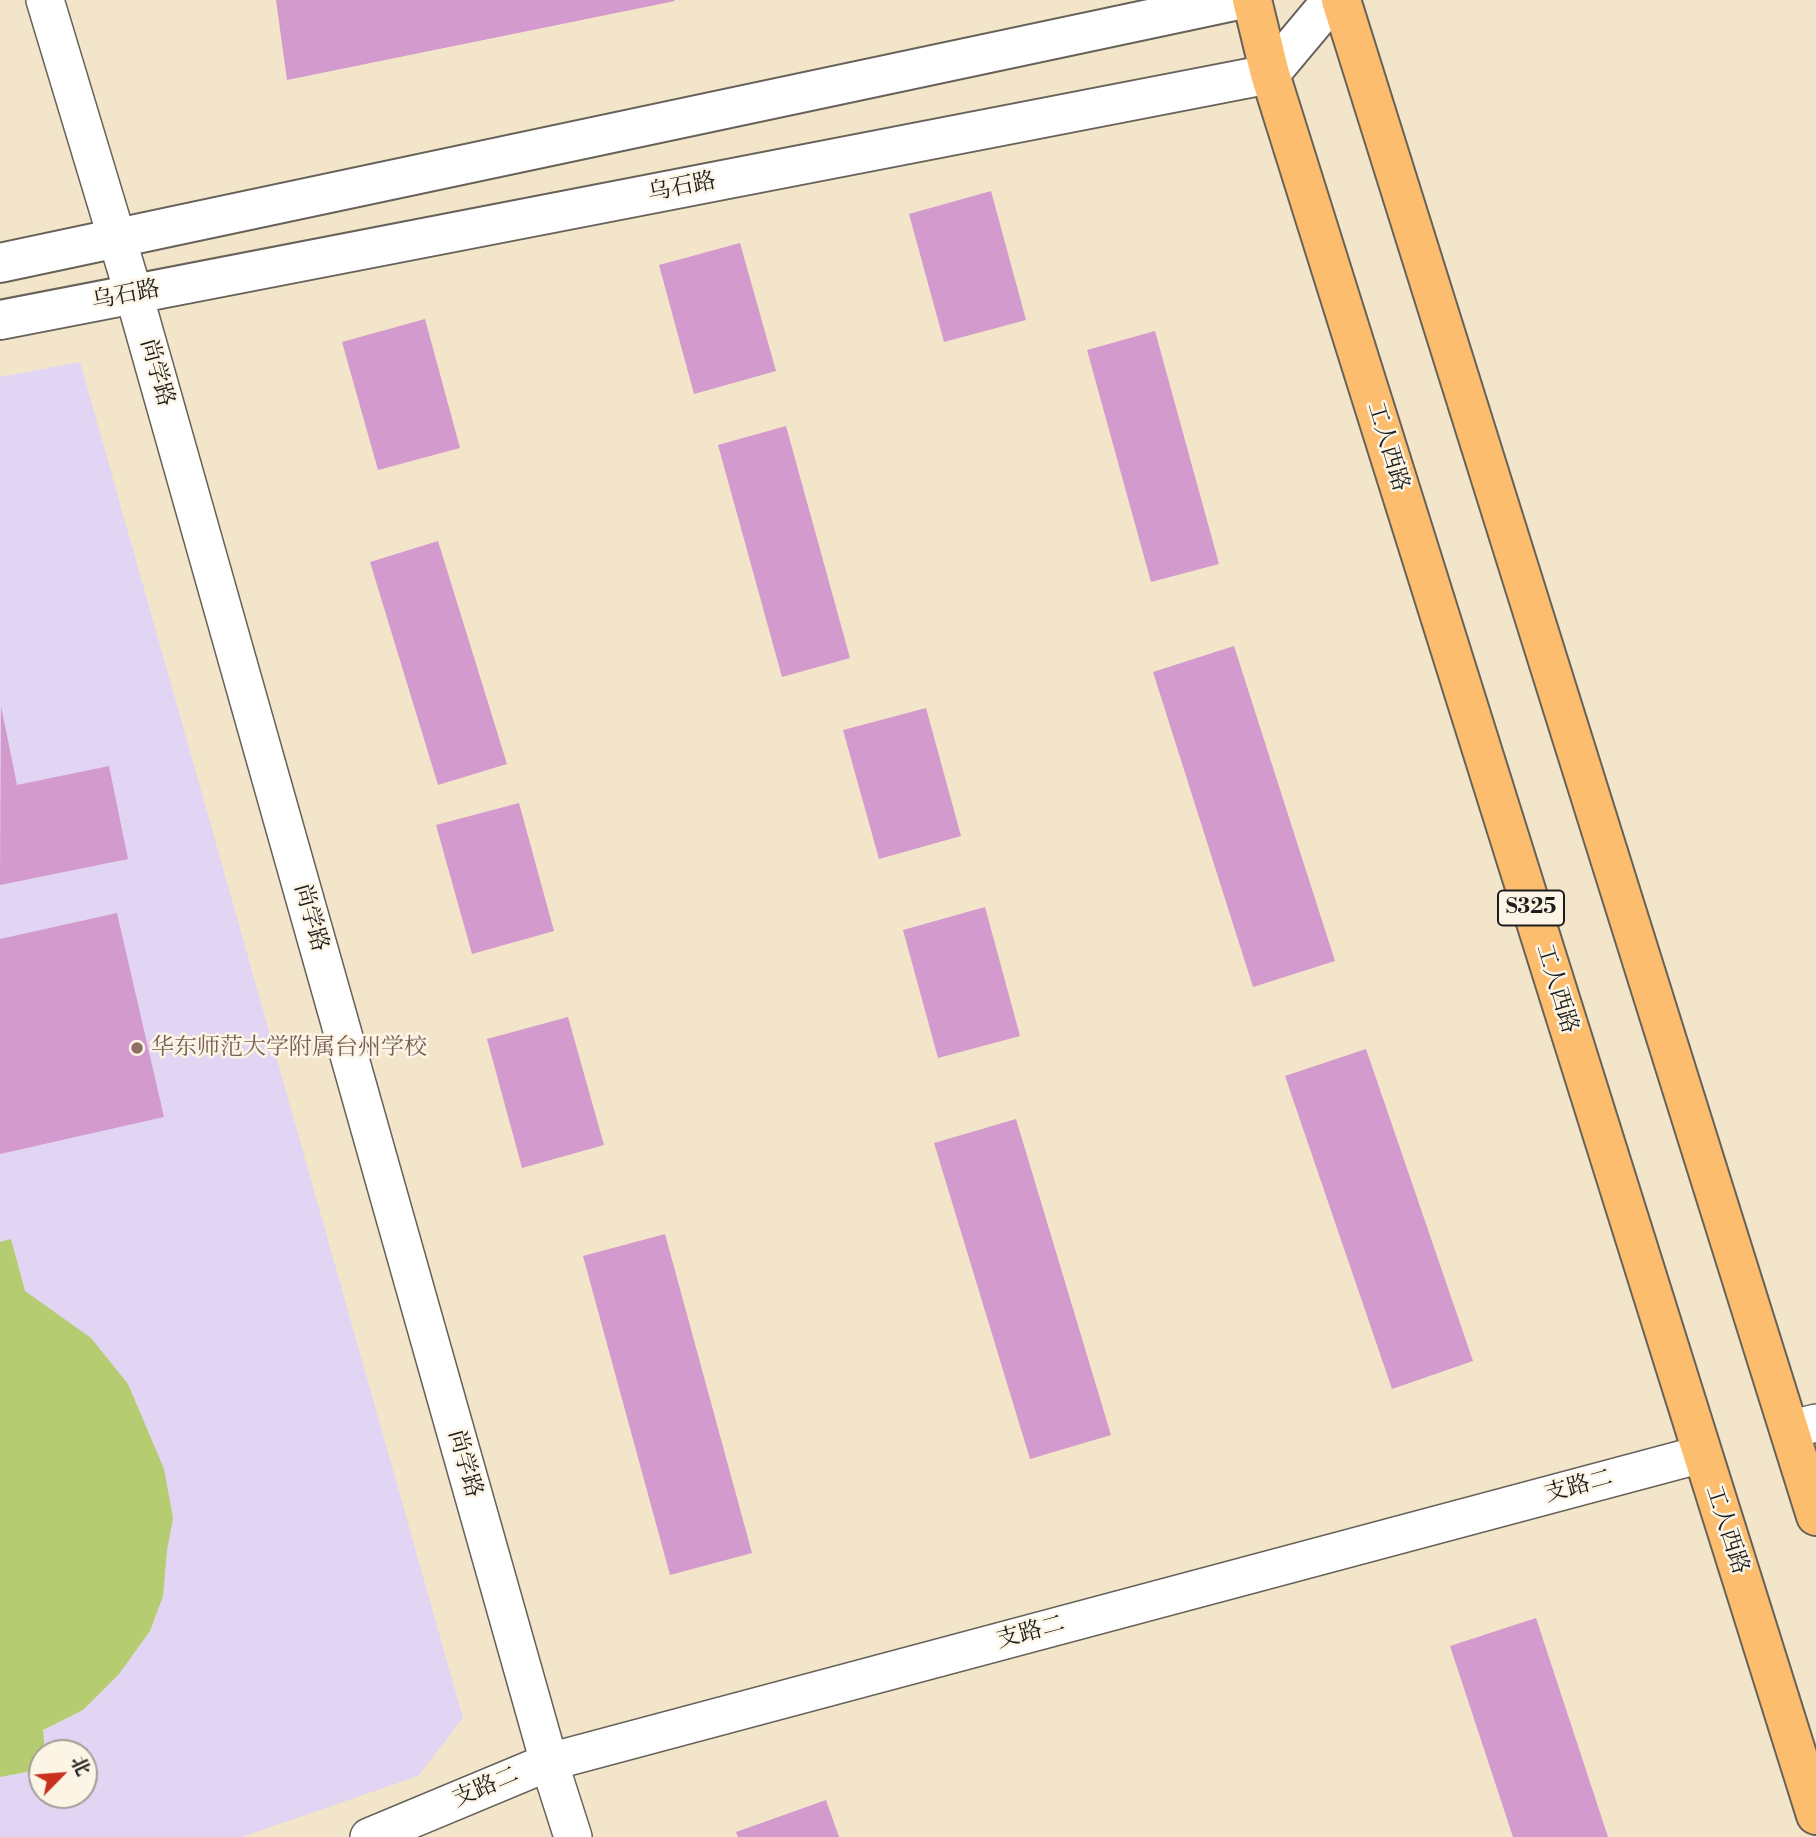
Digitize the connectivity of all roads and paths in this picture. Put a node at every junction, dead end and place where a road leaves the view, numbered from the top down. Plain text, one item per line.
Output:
1 (45, 0) edge
2 (1239, 0) edge
3 (1252, 0) edge
4 (1332, 0) edge
5 (1341, 0) edge
6 (1270, 74) junction
7 (116, 240) junction
8 (0, 263) edge
9 (134, 295) junction
10 (0, 320) edge
11 (1803, 1427) edge
12 (1702, 1454) junction
13 (1816, 1516) edge
14 (548, 1762) junction
15 (1816, 1815) edge
16 (369, 1837) edge
17 (573, 1837) edge

1 - 7 street, 尚学路
2 - 7 street
3 - 6 main road, 工人西路 / S325
4 - 6 street
5 - 11 main road
6 - 9 street, 乌石路
6 - 12 main road, 工人西路 / S325
7 - 8 street
7 - 9 street, 尚学路
9 - 10 street, 乌石路
9 - 14 street, 尚学路
11 - 13 main road
12 - 14 street, 支路二
12 - 15 main road, 工人西路 / S325
14 - 16 street, 支路二
14 - 17 street, 尚学路

